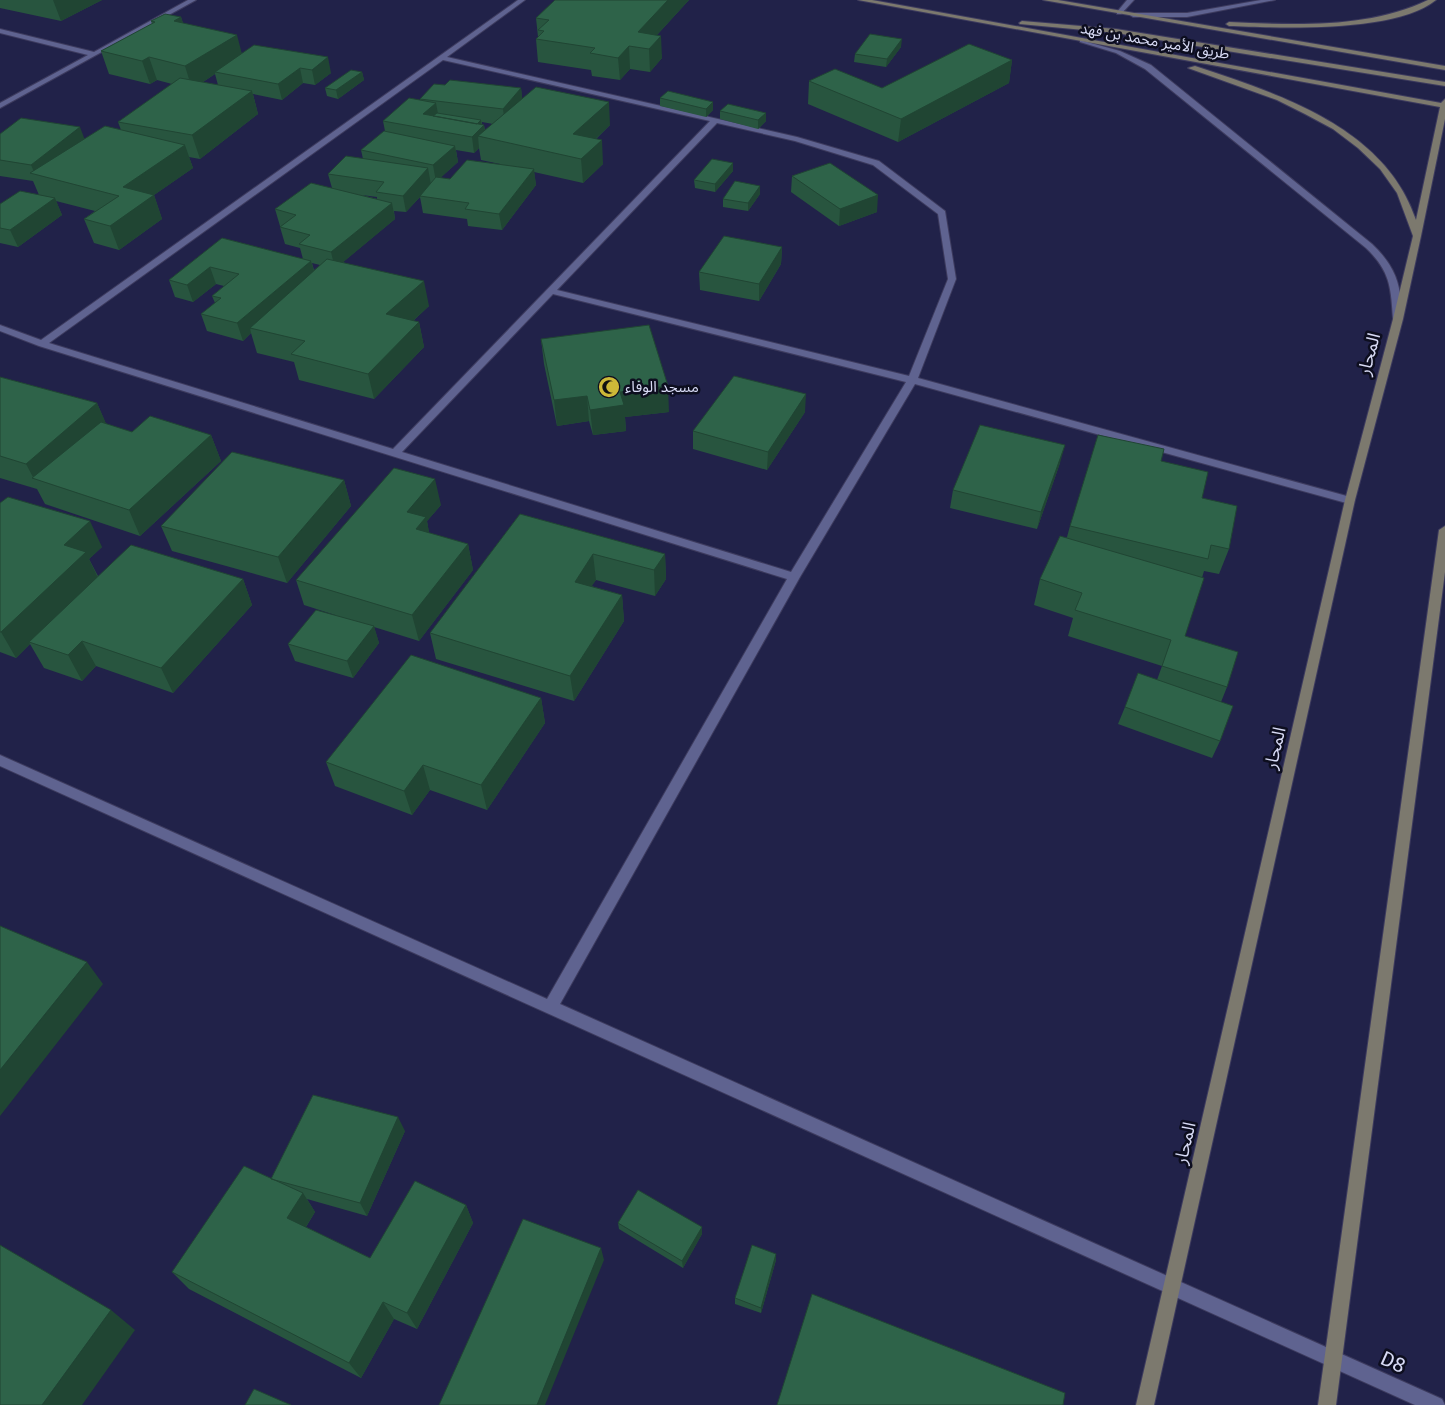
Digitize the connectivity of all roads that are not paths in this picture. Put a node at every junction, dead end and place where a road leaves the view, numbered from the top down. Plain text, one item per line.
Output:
1 (193, 0) edge
2 (522, 0) edge
3 (861, 0) edge
4 (1046, 0) edge
5 (1131, 0) edge
6 (1272, 0) edge
7 (1433, 0) edge
8 (1119, 13) junction
9 (1133, 15) junction
10 (950, 17) junction
11 (1174, 22) junction
12 (0, 31) edge
13 (1082, 41) junction
14 (1146, 53) junction
15 (95, 54) junction
16 (444, 58) junction
17 (1445, 68) edge
18 (1445, 84) edge
19 (1445, 105) edge
20 (0, 106) edge
21 (715, 120) junction
22 (1417, 236) junction
23 (550, 291) junction
24 (1398, 319) junction
25 (0, 328) edge
26 (42, 344) junction
27 (912, 380) junction
28 (395, 453) junction
29 (1350, 500) junction
30 (1445, 530) edge
31 (794, 578) junction
32 (0, 760) edge
33 (550, 1007) junction
34 (1172, 1287) junction
35 (1333, 1360) junction
36 (1145, 1405) edge
37 (1327, 1405) edge
38 (1436, 1405) edge

1 - 15 street
2 - 16 street
3 - 10 street, طريق الأمير محمد بن فهد
4 - 8 street, طريق الأمير محمد بن فهد
5 - 8 street
6 - 9 street
7 - 11 street
8 - 9 street, طريق الأمير محمد بن فهد
9 - 11 street, طريق الأمير محمد بن فهد
10 - 13 street, طريق الأمير محمد بن فهد
10 - 18 street
11 - 17 street, طريق الأمير محمد بن فهد
12 - 15 street
13 - 14 street, طريق الأمير محمد بن فهد
13 - 24 street
14 - 19 street, طريق الأمير محمد بن فهد
14 - 22 street
15 - 20 street
16 - 21 street
16 - 26 street
19 - 22 street, المحار
21 - 23 street
21 - 27 street
22 - 24 street, المحار
23 - 27 street
23 - 28 street
24 - 29 street, المحار
25 - 26 street
26 - 28 street
27 - 29 street
27 - 31 street
28 - 31 street
29 - 34 street, المحار
30 - 35 street
31 - 33 street
32 - 33 street, D8
33 - 34 street, D8
34 - 35 street, D8
34 - 36 street, المحار
35 - 37 street
35 - 38 street, D8

